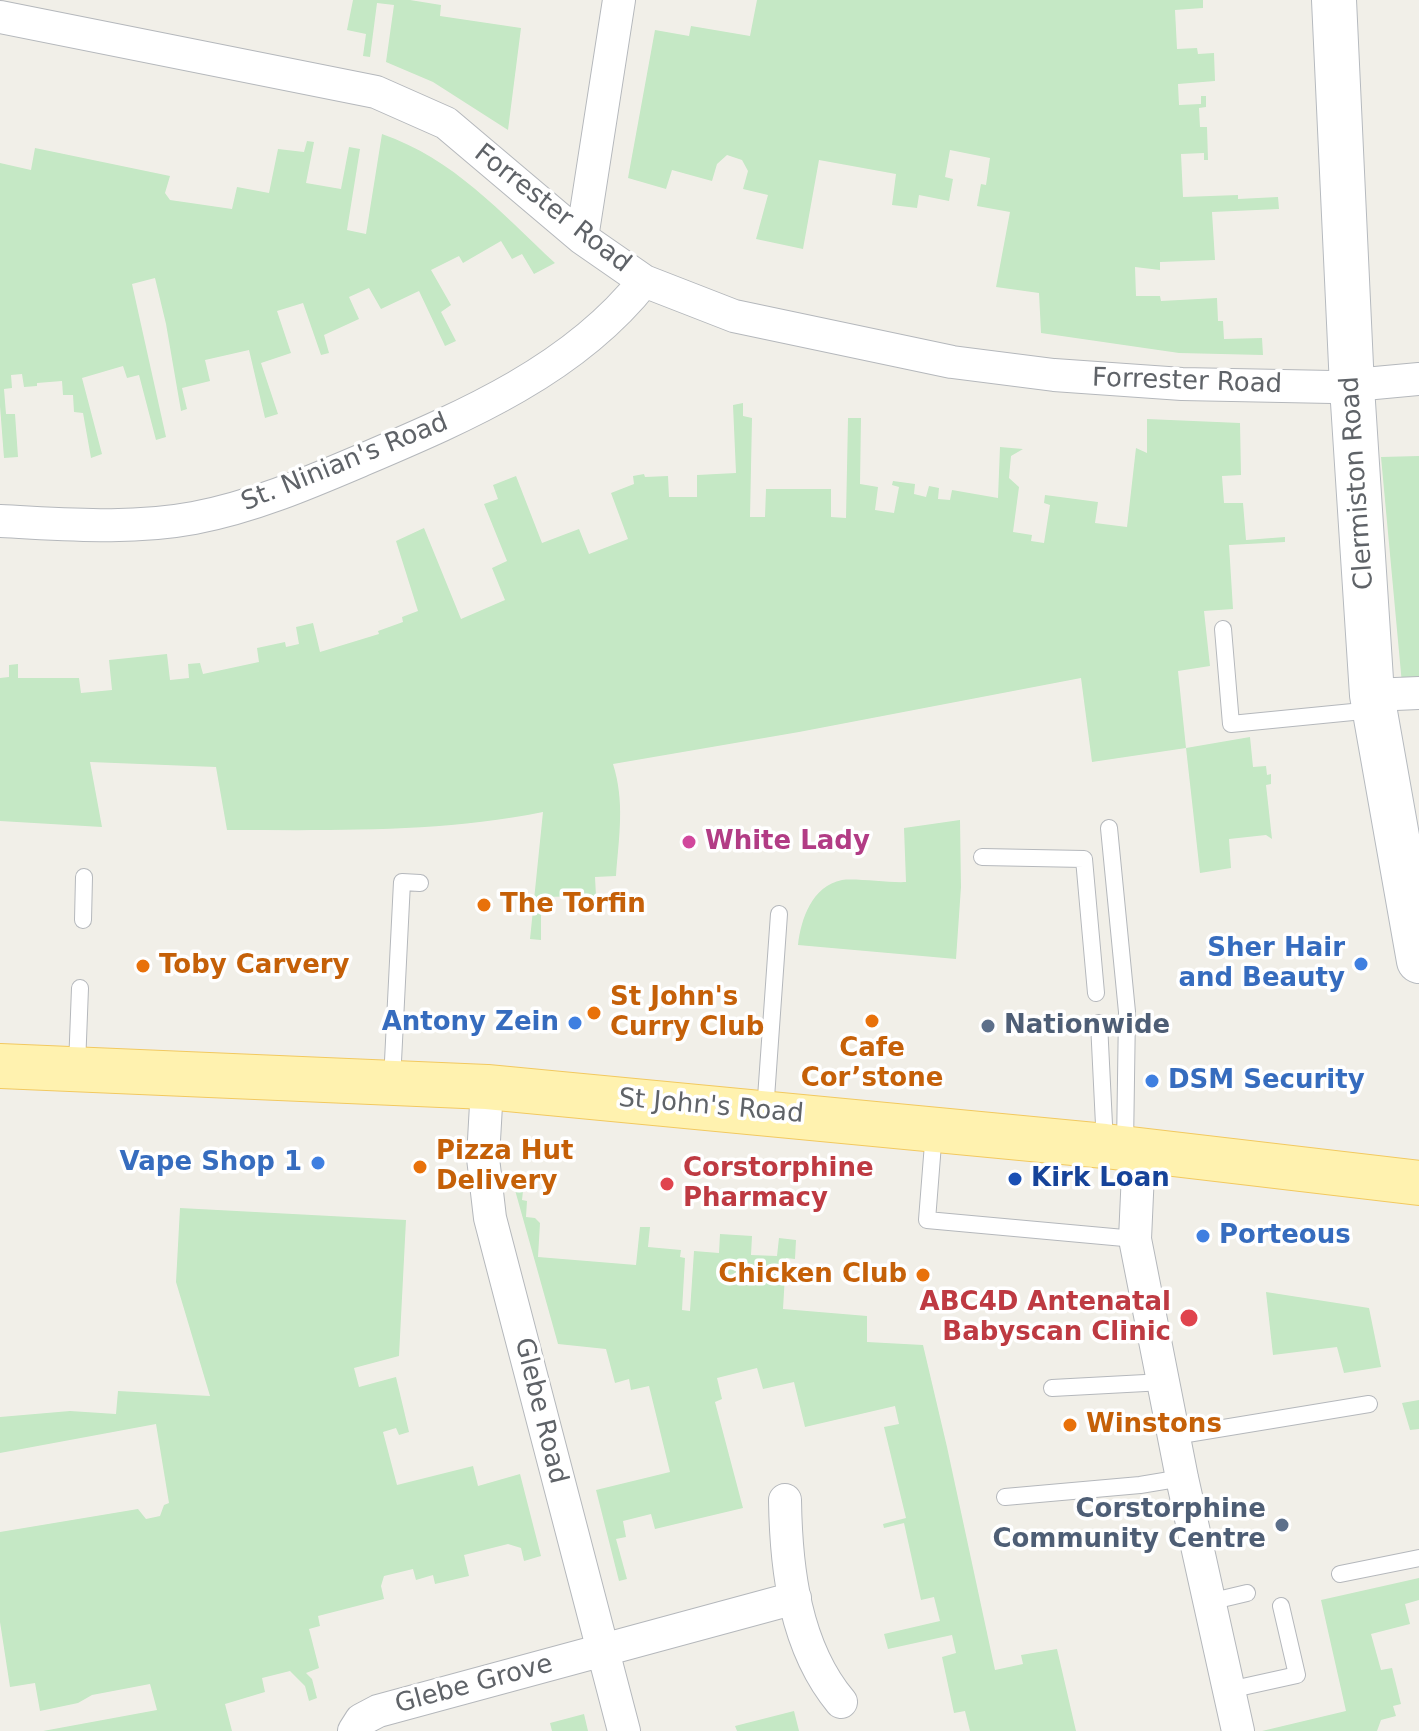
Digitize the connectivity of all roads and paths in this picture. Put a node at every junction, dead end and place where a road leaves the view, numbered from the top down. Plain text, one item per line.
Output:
1 (619, 0) edge
2 (1334, 0) edge
3 (0, 17) edge
4 (582, 238) junction
5 (644, 281) junction
6 (1419, 379) edge
7 (1352, 387) junction
8 (0, 521) edge
9 (1223, 629) dead end
10 (1419, 693) edge
11 (1373, 702) junction
12 (1109, 828) dead end
13 (982, 857) dead end
14 (84, 877) dead end
15 (420, 883) dead end
16 (779, 914) dead end
17 (83, 920) dead end
18 (1419, 961) edge
19 (80, 988) dead end
20 (1096, 993) dead end
21 (1099, 1023) dead end
22 (0, 1066) edge
23 (77, 1068) junction
24 (392, 1082) junction
25 (487, 1087) junction
26 (765, 1112) junction
27 (934, 1129) junction
28 (1123, 1148) junction
29 (1419, 1183) edge
30 (1135, 1239) junction
31 (1164, 1382) junction
32 (1052, 1388) dead end
33 (1369, 1404) dead end
34 (1175, 1436) junction
35 (1182, 1478) junction
36 (1005, 1497) dead end
37 (785, 1500) dead end
38 (1419, 1558) edge
39 (1340, 1574) dead end
40 (1247, 1593) dead end
41 (795, 1598) junction
42 (1209, 1602) junction
43 (1281, 1606) dead end
44 (602, 1651) junction
45 (1229, 1690) junction
46 (841, 1702) dead end
47 (354, 1731) edge
48 (624, 1731) edge
49 (1238, 1731) edge

1 - 4 street
2 - 7 street, Clermiston Road
3 - 4 street, Forrester Road
4 - 5 street, Forrester Road
5 - 7 street, Forrester Road
5 - 8 street, St. Ninian's Road
6 - 7 street, Forrester Road
7 - 11 street, Clermiston Road
9 - 11 lane
10 - 11 street
11 - 18 street, Clermiston Road
12 - 28 lane
13 - 20 lane
14 - 17 lane
15 - 24 lane
16 - 26 lane
19 - 23 lane
21 - 28 lane
22 - 23 main road, St John's Road
23 - 24 main road, St John's Road
24 - 25 main road, St John's Road
25 - 26 main road, St John's Road
25 - 44 street, Glebe Road
26 - 27 main road, St John's Road
27 - 28 main road, St John's Road
27 - 30 lane
28 - 29 main road, St John's Road
28 - 30 street
30 - 31 street
31 - 32 lane
31 - 34 street
33 - 34 lane
34 - 35 street
35 - 36 lane
35 - 42 street
37 - 41 street
38 - 39 lane
40 - 42 lane
41 - 44 street, Glebe Grove
41 - 46 street
42 - 45 street
43 - 45 lane
44 - 47 street, Glebe Grove
44 - 48 street, Glebe Road
45 - 49 street

